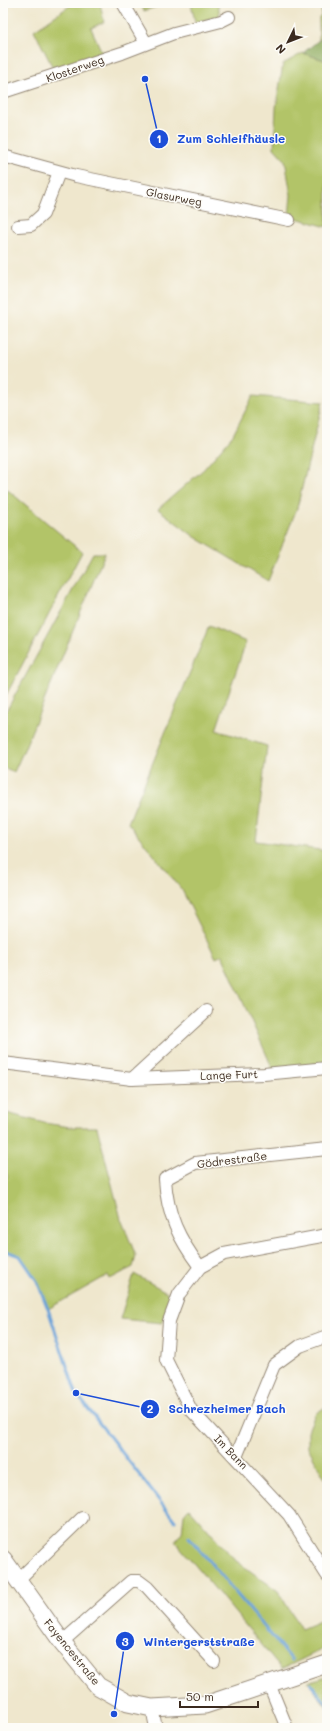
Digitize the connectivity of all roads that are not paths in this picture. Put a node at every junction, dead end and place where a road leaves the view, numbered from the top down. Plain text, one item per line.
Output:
1 (123, 3) edge
2 (229, 17) dead end
3 (146, 43) junction
4 (3, 92) edge
5 (3, 156) edge
6 (59, 172) junction
7 (289, 220) dead end
8 (18, 226) dead end
9 (206, 1011) dead end
10 (3, 1063) edge
11 (327, 1068) edge
12 (132, 1079) junction
13 (327, 1149) edge
14 (327, 1235) edge
15 (200, 1267) junction
16 (327, 1336) edge
17 (236, 1457) junction
18 (82, 1518) dead end
19 (3, 1559) edge
20 (327, 1575) edge
21 (18, 1580) junction
22 (62, 1642) junction
23 (214, 1661) dead end
24 (327, 1664) edge
25 (269, 1684) junction
26 (152, 1708) junction
27 (156, 1728) edge
28 (287, 1728) edge

1 - 3 street
2 - 3 street, Klosterweg
3 - 4 street, Klosterweg
5 - 6 street, Glasurweg
6 - 7 street, Glasurweg
6 - 8 street
9 - 12 street
10 - 12 street, Lange Furt
11 - 12 street, Lange Furt
13 - 15 street, Gödrestraße
14 - 15 street, Im Bann
15 - 17 street, Im Bann
16 - 17 street
17 - 20 street, Im Bann
18 - 21 street
19 - 21 street, Fayencestraße
21 - 22 street, Fayencestraße
22 - 23 street
22 - 26 street, Fayencestraße
24 - 25 street, Fayencestraße
25 - 26 street, Fayencestraße
25 - 28 street
26 - 27 street

